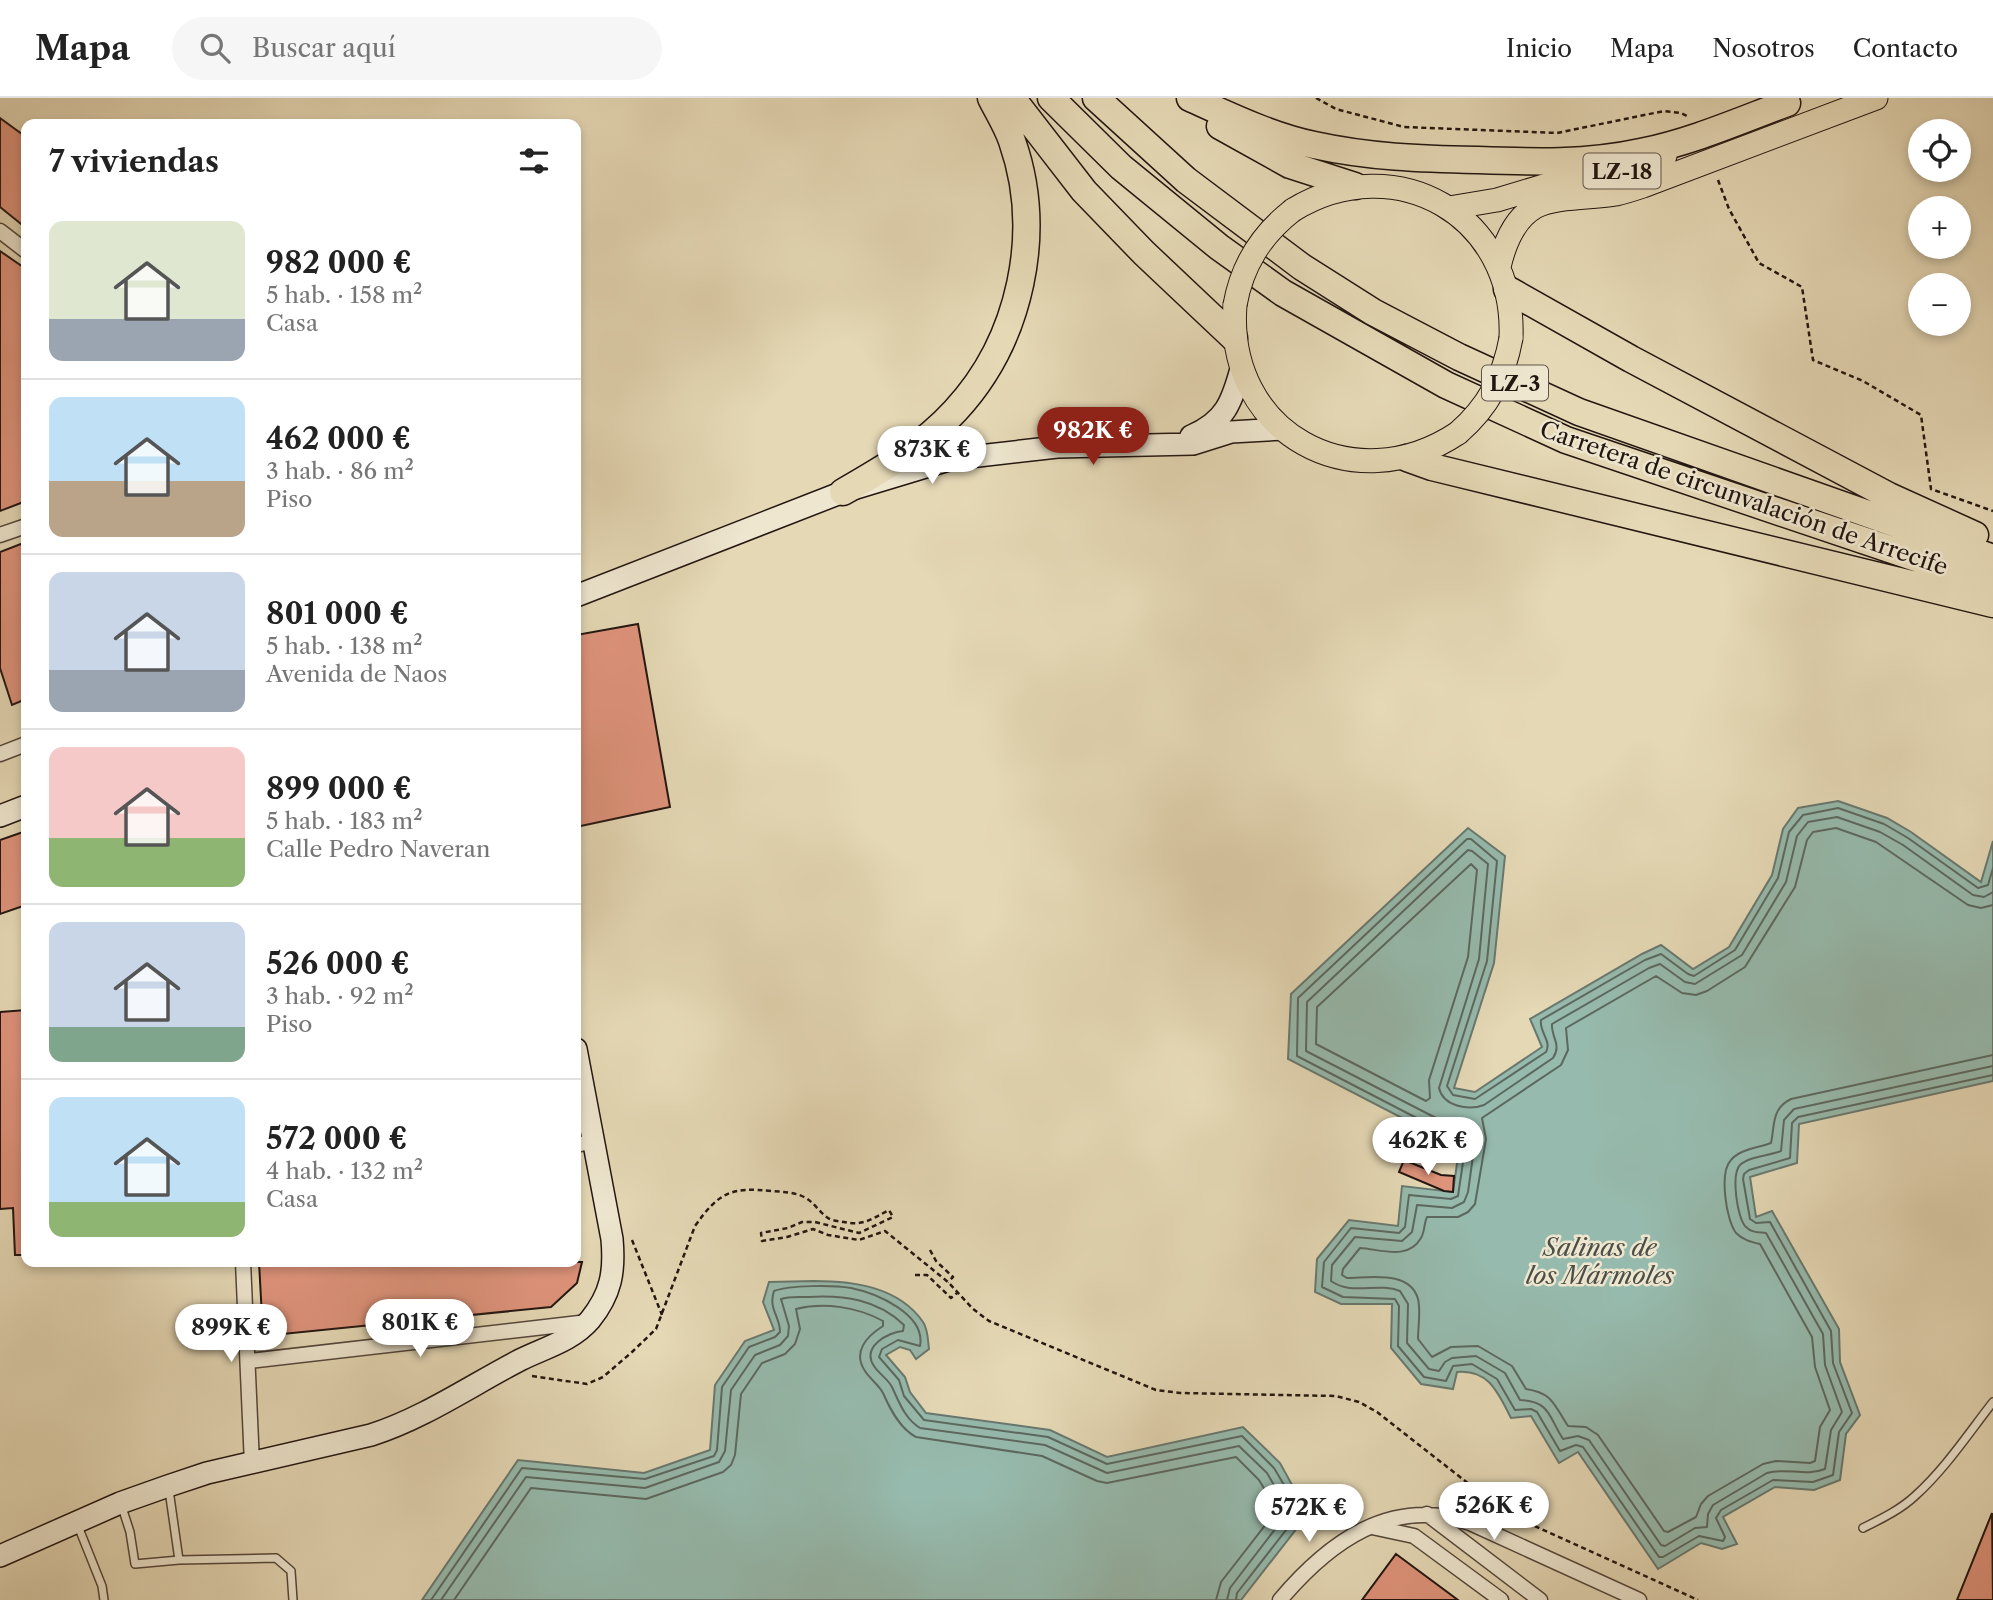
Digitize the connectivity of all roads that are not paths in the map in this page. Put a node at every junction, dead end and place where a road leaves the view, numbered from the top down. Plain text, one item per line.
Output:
1 (991, 98) edge
2 (1012, 98) edge
3 (1051, 98) edge
4 (1096, 98) edge
5 (1876, 98) edge
6 (1793, 101) edge
7 (1188, 102) edge
8 (1356, 186) junction
9 (1449, 208) junction
10 (0, 231) edge
11 (21, 247) edge
12 (1503, 278) junction
13 (1234, 338) junction
14 (1241, 369) junction
15 (1283, 429) junction
16 (1169, 444) junction
17 (1407, 458) junction
18 (843, 492) junction
19 (21, 528) edge
20 (0, 535) edge
21 (1993, 542) edge
22 (1993, 558) edge
23 (1993, 584) edge
24 (581, 594) edge
25 (1993, 604) edge
26 (21, 746) edge
27 (0, 754) edge
28 (21, 808) edge
29 (0, 816) edge
30 (581, 1101) edge
31 (585, 1143) edge
32 (243, 1267) edge
33 (588, 1322) junction
34 (249, 1361) junction
35 (1993, 1402) edge
36 (252, 1464) junction
37 (168, 1486) junction
38 (120, 1503) junction
39 (1426, 1514) junction
40 (76, 1522) junction
41 (1371, 1526) junction
42 (1863, 1528) dead end
43 (0, 1556) edge
44 (179, 1560) junction
45 (104, 1600) edge
46 (293, 1600) edge
47 (1280, 1600) edge
48 (1501, 1600) edge
49 (1540, 1600) edge
50 (1639, 1600) edge

1 - 18 highway
2 - 13 highway
3 - 23 highway, Carretera de circunvalación de Arrecife / LZ-3
4 - 22 highway, Carretera de circunvalación de Arrecife / LZ-3
5 - 12 main road, LZ-18
6 - 7 highway
6 - 9 main road, LZ-18
7 - 8 highway
8 - 9 main road, LZ-18
8 - 13 main road, LZ-18, bridge
9 - 12 main road, LZ-18
10 - 11 street
12 - 17 main road, LZ-18, bridge
12 - 21 highway
13 - 14 main road, LZ-18
14 - 15 main road, LZ-18
14 - 16 main road
15 - 16 main road
15 - 17 main road, LZ-18
16 - 18 main road
17 - 25 highway
18 - 24 main road
19 - 20 street
26 - 27 street
28 - 29 main road
30 - 31 main road
31 - 33 main road
32 - 34 street
33 - 34 street
33 - 36 main road
34 - 36 street
35 - 42 lane
36 - 37 main road
37 - 38 main road
37 - 44 lane
38 - 40 main road
38 - 44 lane
39 - 41 street
39 - 49 street
39 - 50 street
40 - 43 main road
40 - 45 lane
41 - 47 street
41 - 48 street
44 - 46 lane

